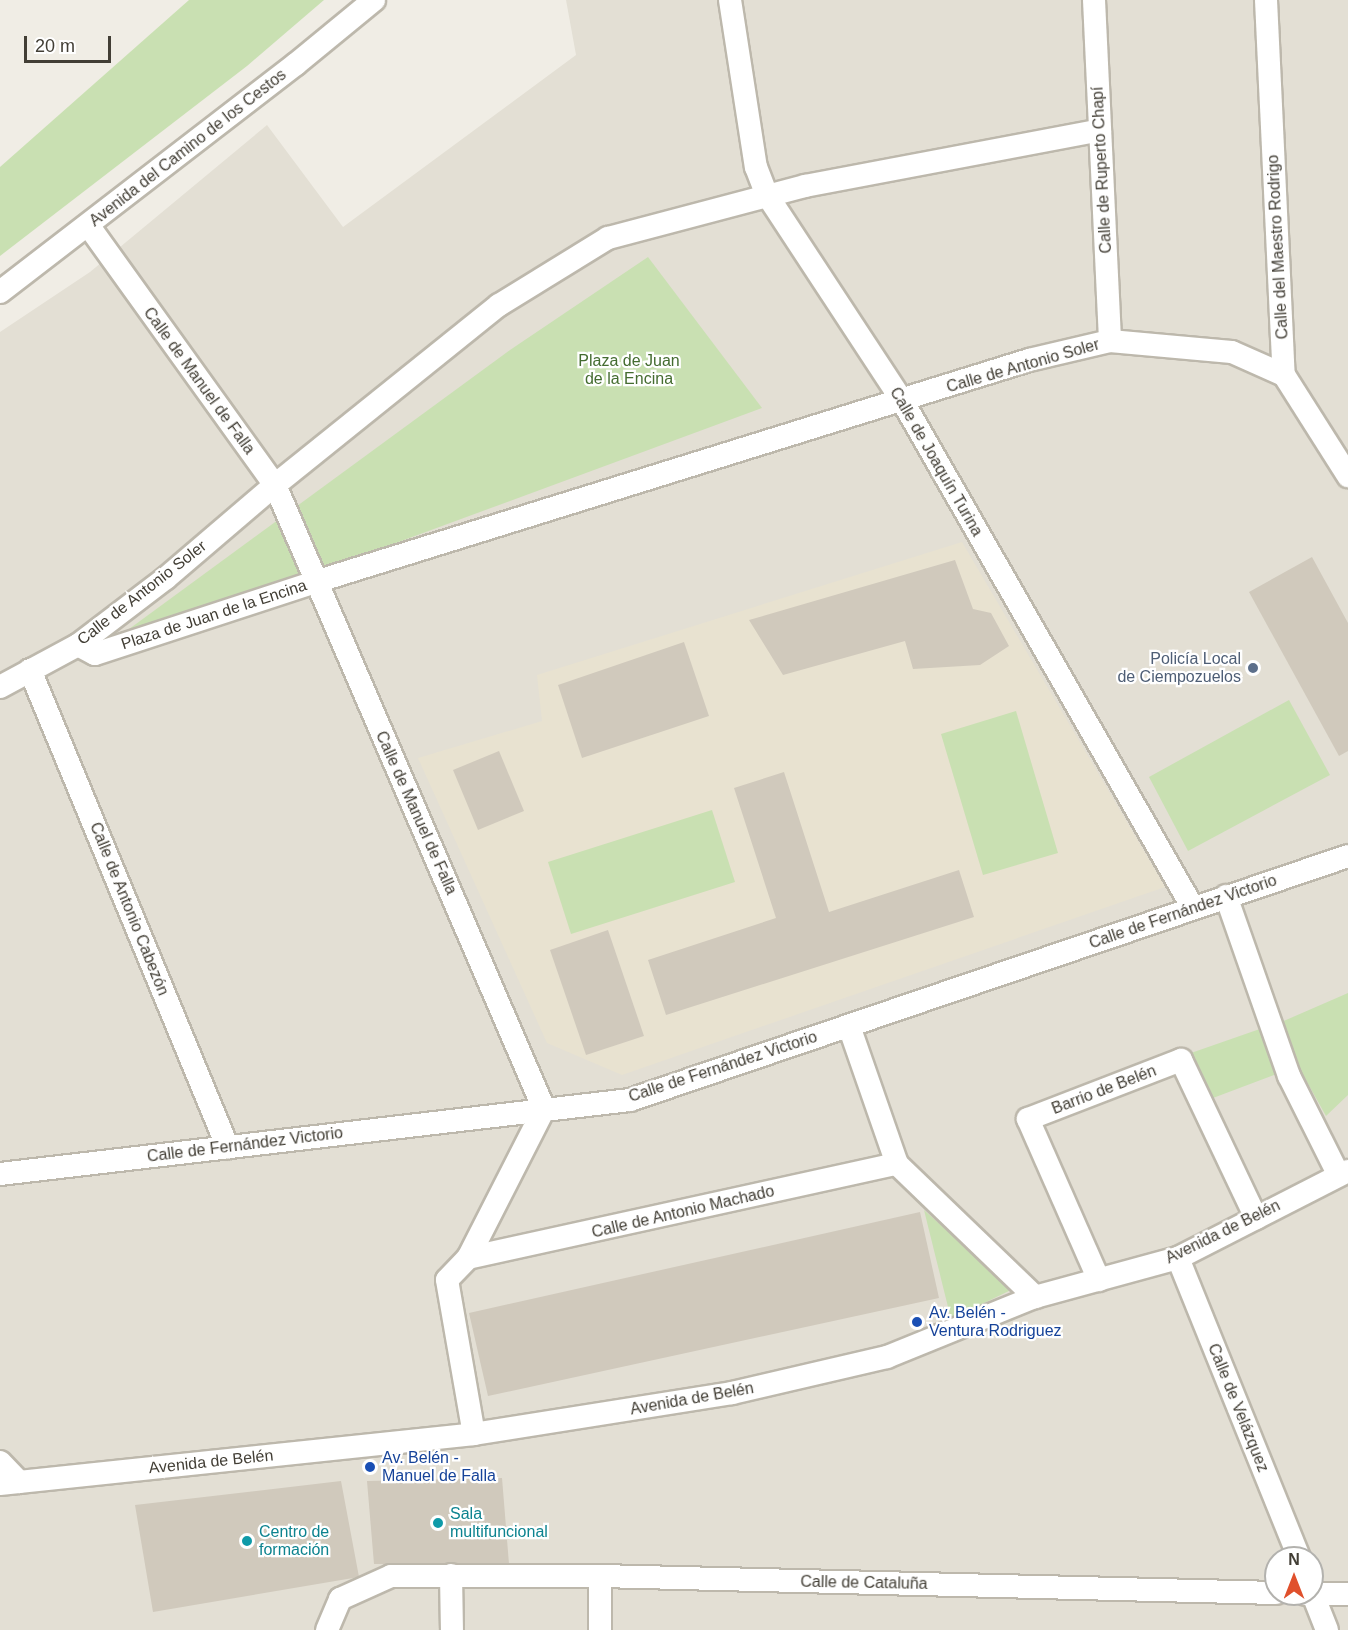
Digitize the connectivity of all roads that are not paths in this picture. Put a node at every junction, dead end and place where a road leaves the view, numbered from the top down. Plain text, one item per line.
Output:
1 (374, 0) edge
2 (730, 0) edge
3 (1094, 0) edge
4 (1266, 0) edge
5 (1100, 130) junction
6 (767, 195) junction
7 (88, 225) junction
8 (0, 292) edge
9 (1110, 341) junction
10 (1284, 375) junction
11 (903, 402) junction
12 (1348, 476) edge
13 (275, 485) junction
14 (315, 582) junction
15 (78, 645) junction
16 (30, 670) junction
17 (0, 687) edge
18 (1348, 856) edge
19 (1226, 896) junction
20 (1193, 908) junction
21 (849, 1026) junction
22 (544, 1109) junction
23 (228, 1148) junction
24 (897, 1164) junction
25 (1343, 1173) edge
26 (0, 1174) edge
27 (1256, 1218) junction
28 (1178, 1257) junction
29 (468, 1258) junction
30 (1099, 1280) junction
31 (1035, 1297) junction
32 (474, 1434) junction
33 (0, 1462) edge
34 (10, 1483) edge
35 (1294, 1546) edge
36 (451, 1575) junction
37 (600, 1576) junction
38 (1264, 1593) edge
39 (1324, 1593) edge
40 (1348, 1594) edge
41 (1316, 1606) edge
42 (327, 1630) edge
43 (452, 1630) edge
44 (600, 1630) edge
45 (1327, 1630) edge

1 - 7 street, Avenida del Camino de los Cestos
2 - 6 street, Calle de Joaquín Turina
3 - 5 street, Calle de Ruperto Chapí
4 - 10 street, Calle del Maestro Rodrigo
5 - 6 street
5 - 9 street, Calle de Ruperto Chapí
6 - 11 street, Calle de Joaquín Turina
6 - 13 street
7 - 8 street, Avenida del Camino de los Cestos
7 - 13 street, Calle de Manuel de Falla
9 - 10 street, Calle de Antonio Soler
9 - 11 street, Calle de Antonio Soler
10 - 12 street, Calle del Maestro Rodrigo
11 - 14 street, Plaza de Juan de la Encina
11 - 20 street, Calle de Joaquín Turina
13 - 14 street, Calle de Manuel de Falla
13 - 15 street, Calle de Antonio Soler
14 - 15 street, Plaza de Juan de la Encina
14 - 22 street, Calle de Manuel de Falla
15 - 16 street, Calle de Antonio Soler
16 - 17 street, Calle de Antonio Soler
16 - 23 street, Calle de Antonio Cabezón
18 - 19 street, Calle de Fernández Victorio
19 - 20 street, Calle de Fernández Victorio
19 - 25 street
20 - 21 street, Calle de Fernández Victorio
21 - 22 street, Calle de Fernández Victorio
21 - 24 street
22 - 23 street, Calle de Fernández Victorio
22 - 29 street
23 - 26 street, Calle de Fernández Victorio
24 - 29 street, Calle de Antonio Machado
24 - 31 street
25 - 27 street, Avenida de Belén
27 - 28 street, Avenida de Belén
27 - 30 street, Barrio de Belén
28 - 30 street, Avenida de Belén
28 - 35 street, Calle de Velázquez
29 - 32 street
30 - 31 street, Avenida de Belén
31 - 32 street, Avenida de Belén
32 - 34 street, Avenida de Belén
33 - 34 street
36 - 37 street, Calle de Cataluña
36 - 42 street, Calle de Cataluña
36 - 43 street
37 - 38 street, Calle de Cataluña
37 - 44 street
39 - 40 street
41 - 45 street

